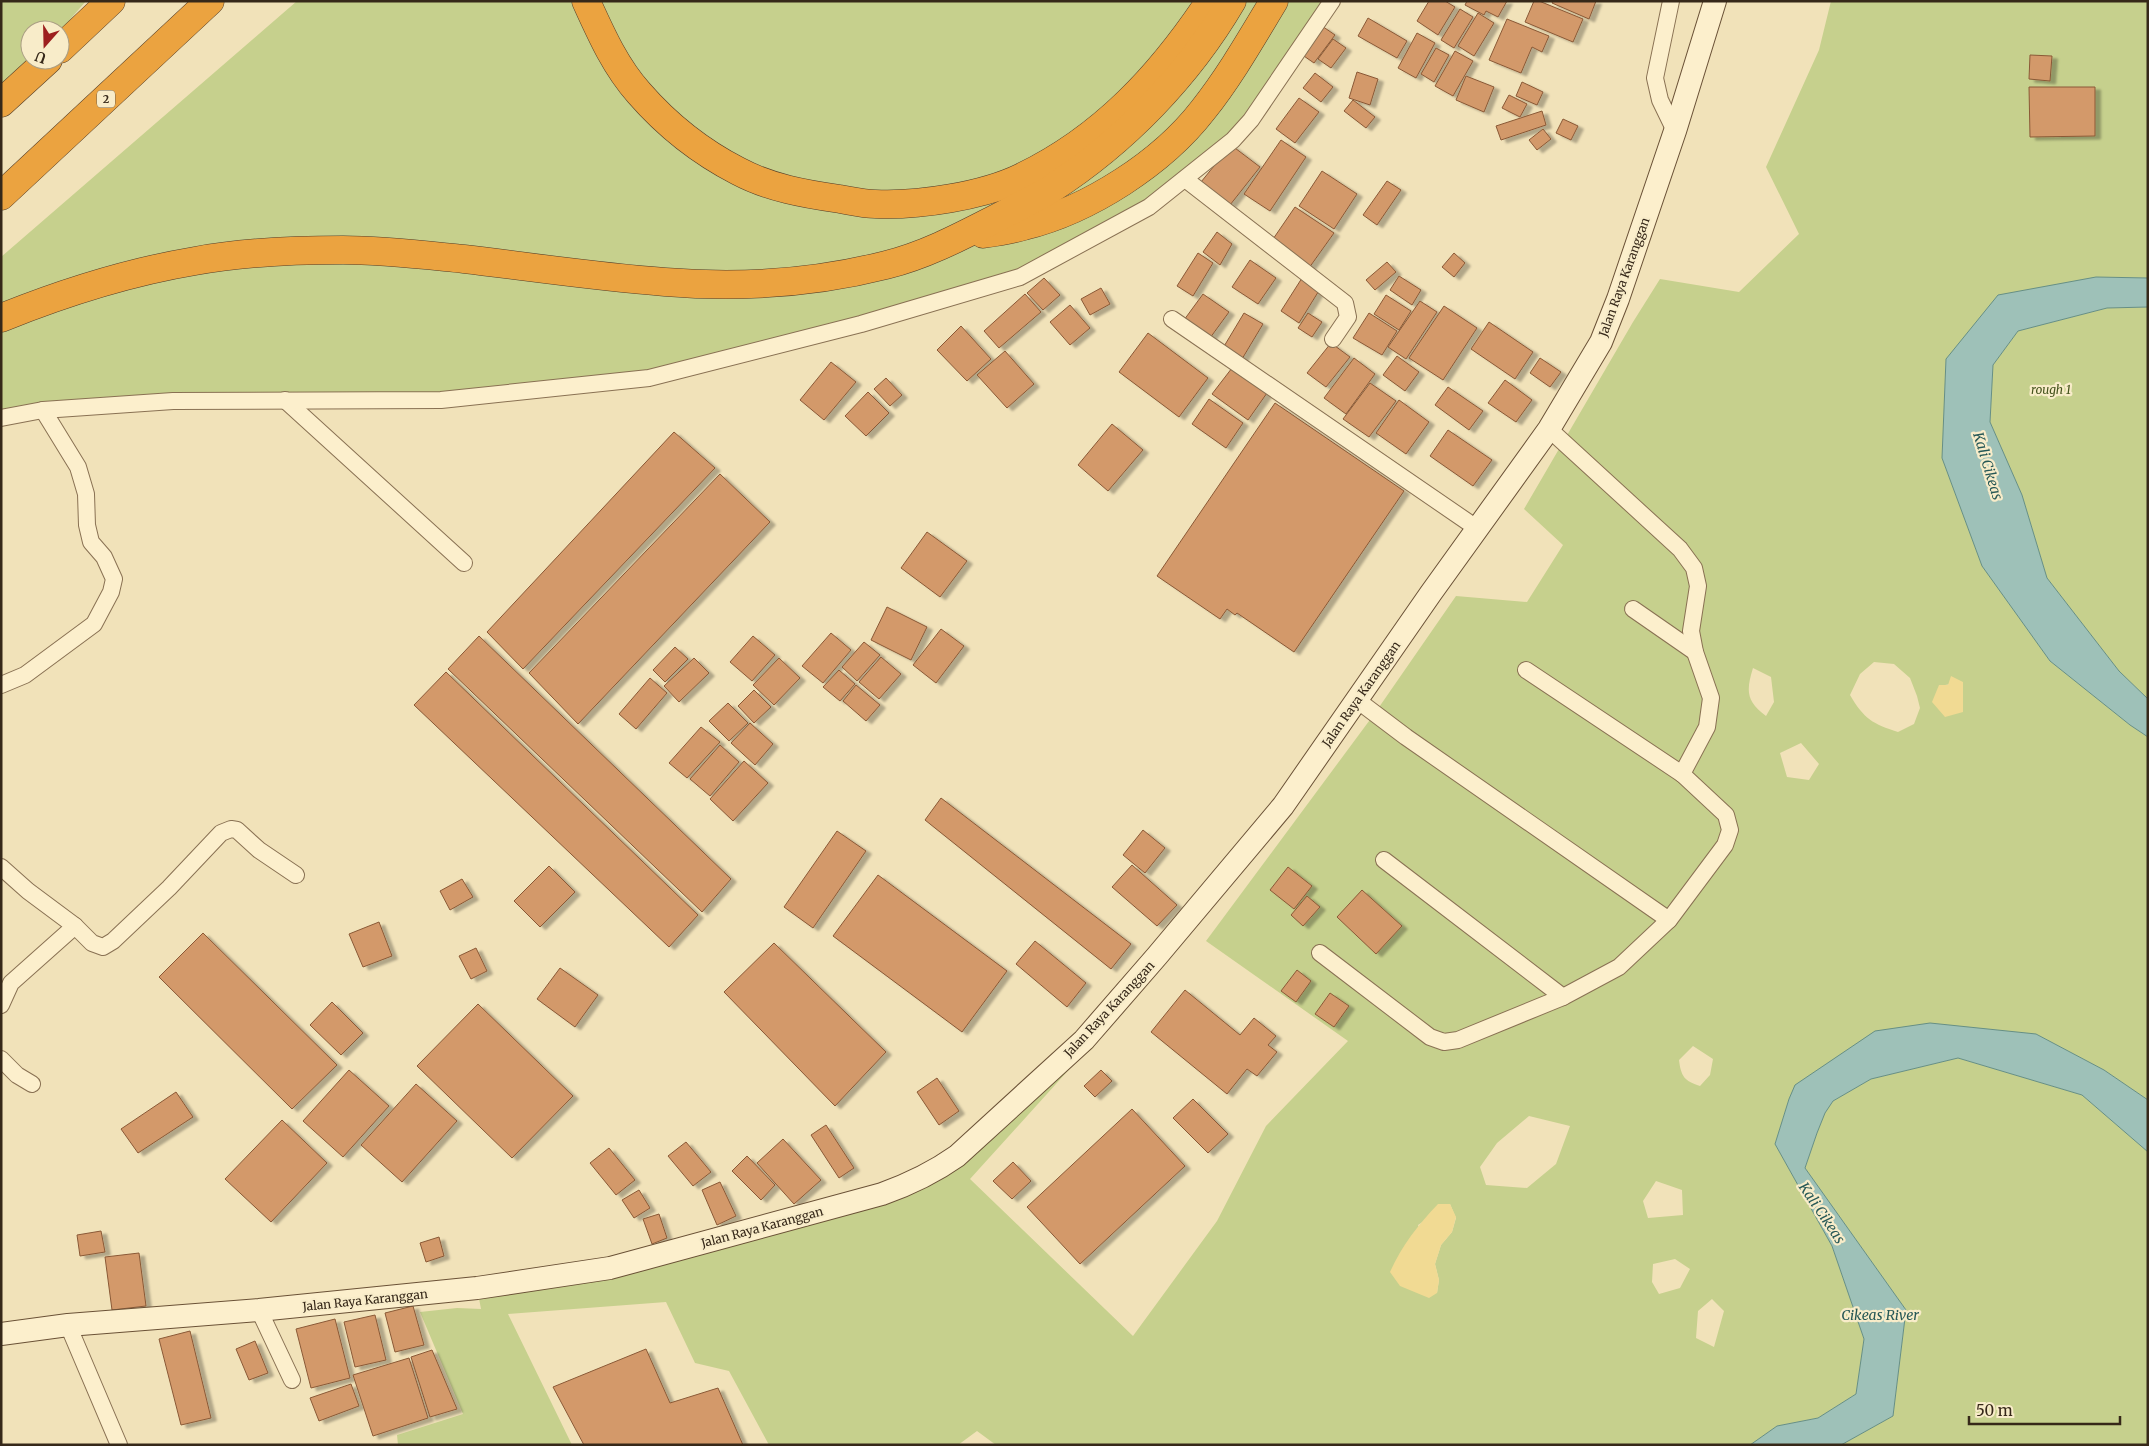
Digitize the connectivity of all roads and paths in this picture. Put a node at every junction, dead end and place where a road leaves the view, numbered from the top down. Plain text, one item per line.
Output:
1 (86, 1) edge
2 (111, 1) edge
3 (210, 1) edge
4 (586, 1) edge
5 (1210, 1) edge
6 (1232, 1) edge
7 (1274, 1) edge
8 (1332, 1) edge
9 (1671, 1) edge
10 (1715, 1) edge
11 (70, 20) edge
12 (70, 40) edge
13 (25, 70) edge
14 (37, 70) edge
15 (1, 97) edge
16 (1, 103) edge
17 (1676, 130) junction
18 (1185, 179) junction
19 (1, 196) edge
20 (955, 240) junction
21 (1, 318) edge
22 (1172, 319) dead end
23 (1332, 339) dead end
24 (285, 400) junction
25 (43, 410) junction
26 (1, 418) edge
27 (1549, 429) junction
28 (1478, 528) junction
29 (464, 563) dead end
30 (1633, 609) dead end
31 (1695, 652) junction
32 (1526, 670) dead end
33 (1, 685) edge
34 (1357, 700) junction
35 (1682, 774) junction
36 (1384, 860) dead end
37 (1, 867) edge
38 (296, 875) dead end
39 (1669, 920) junction
40 (75, 926) junction
41 (1320, 953) dead end
42 (1562, 997) junction
43 (1, 1004) edge
44 (1, 1059) edge
45 (32, 1084) dead end
46 (259, 1310) junction
47 (68, 1325) junction
48 (1, 1334) edge
49 (292, 1380) dead end
50 (119, 1445) edge

1 - 11 highway
2 - 12 highway
3 - 19 highway, 2
4 - 5 highway
6 - 20 highway
7 - 20 highway
8 - 18 street
9 - 17 street
10 - 17 street, Jalan Raya Karanggan
13 - 15 highway
14 - 16 highway
17 - 27 street, Jalan Raya Karanggan
18 - 23 street
18 - 24 street
20 - 21 highway
22 - 28 street
24 - 25 street
24 - 29 street
25 - 26 street
25 - 33 street
27 - 28 street, Jalan Raya Karanggan
27 - 31 street
28 - 34 street, Jalan Raya Karanggan
30 - 31 street
31 - 35 street
32 - 35 street
34 - 39 street
34 - 46 street, Jalan Raya Karanggan
35 - 39 street
36 - 42 street
37 - 40 street
38 - 40 street
39 - 42 street
40 - 43 street
41 - 42 street
44 - 45 street
46 - 47 street, Jalan Raya Karanggan
46 - 49 street
47 - 48 street, Jalan Raya Karanggan
47 - 50 street

